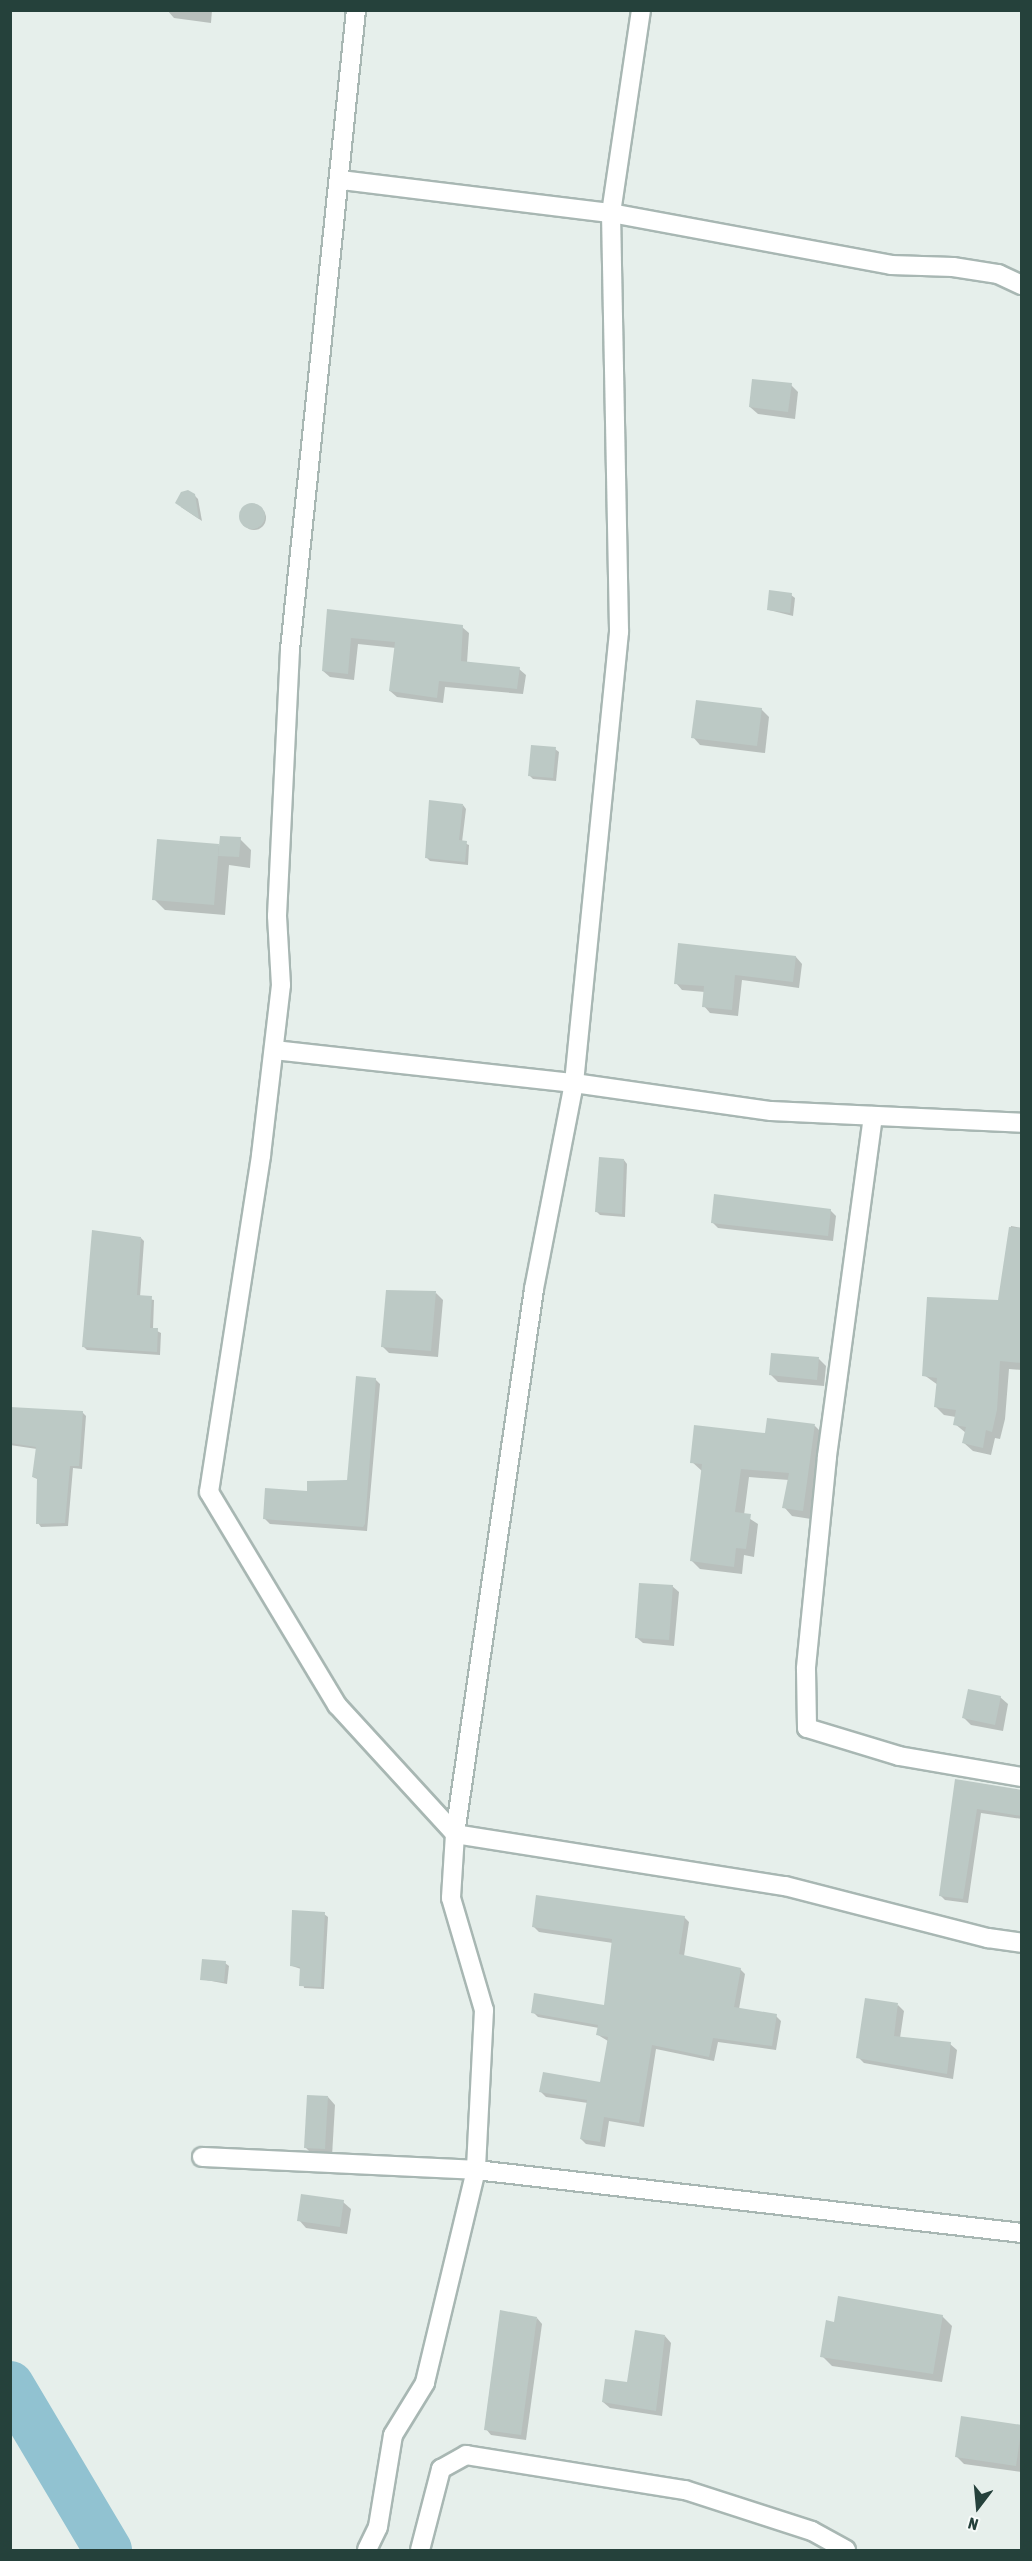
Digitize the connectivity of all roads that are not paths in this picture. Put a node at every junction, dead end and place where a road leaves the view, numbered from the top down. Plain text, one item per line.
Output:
1 (356, 10) edge
2 (641, 10) edge
3 (341, 180) junction
4 (612, 213) junction
5 (1022, 285) edge
6 (274, 1050) junction
7 (574, 1083) junction
8 (873, 1116) junction
9 (1022, 1123) edge
10 (1022, 1777) edge
11 (455, 1834) junction
12 (1022, 1943) edge
13 (202, 2157) dead end
14 (476, 2170) junction
15 (1022, 2233) edge
16 (367, 2550) edge
17 (420, 2550) edge
18 (846, 2550) edge

1 - 3 street
2 - 4 street
3 - 4 street
3 - 6 street
4 - 5 street
4 - 7 street
6 - 7 street
6 - 11 street
7 - 8 street
7 - 11 street
8 - 9 street
8 - 10 street
11 - 12 street
11 - 14 street
13 - 14 street
14 - 15 street
14 - 16 street
17 - 18 street

